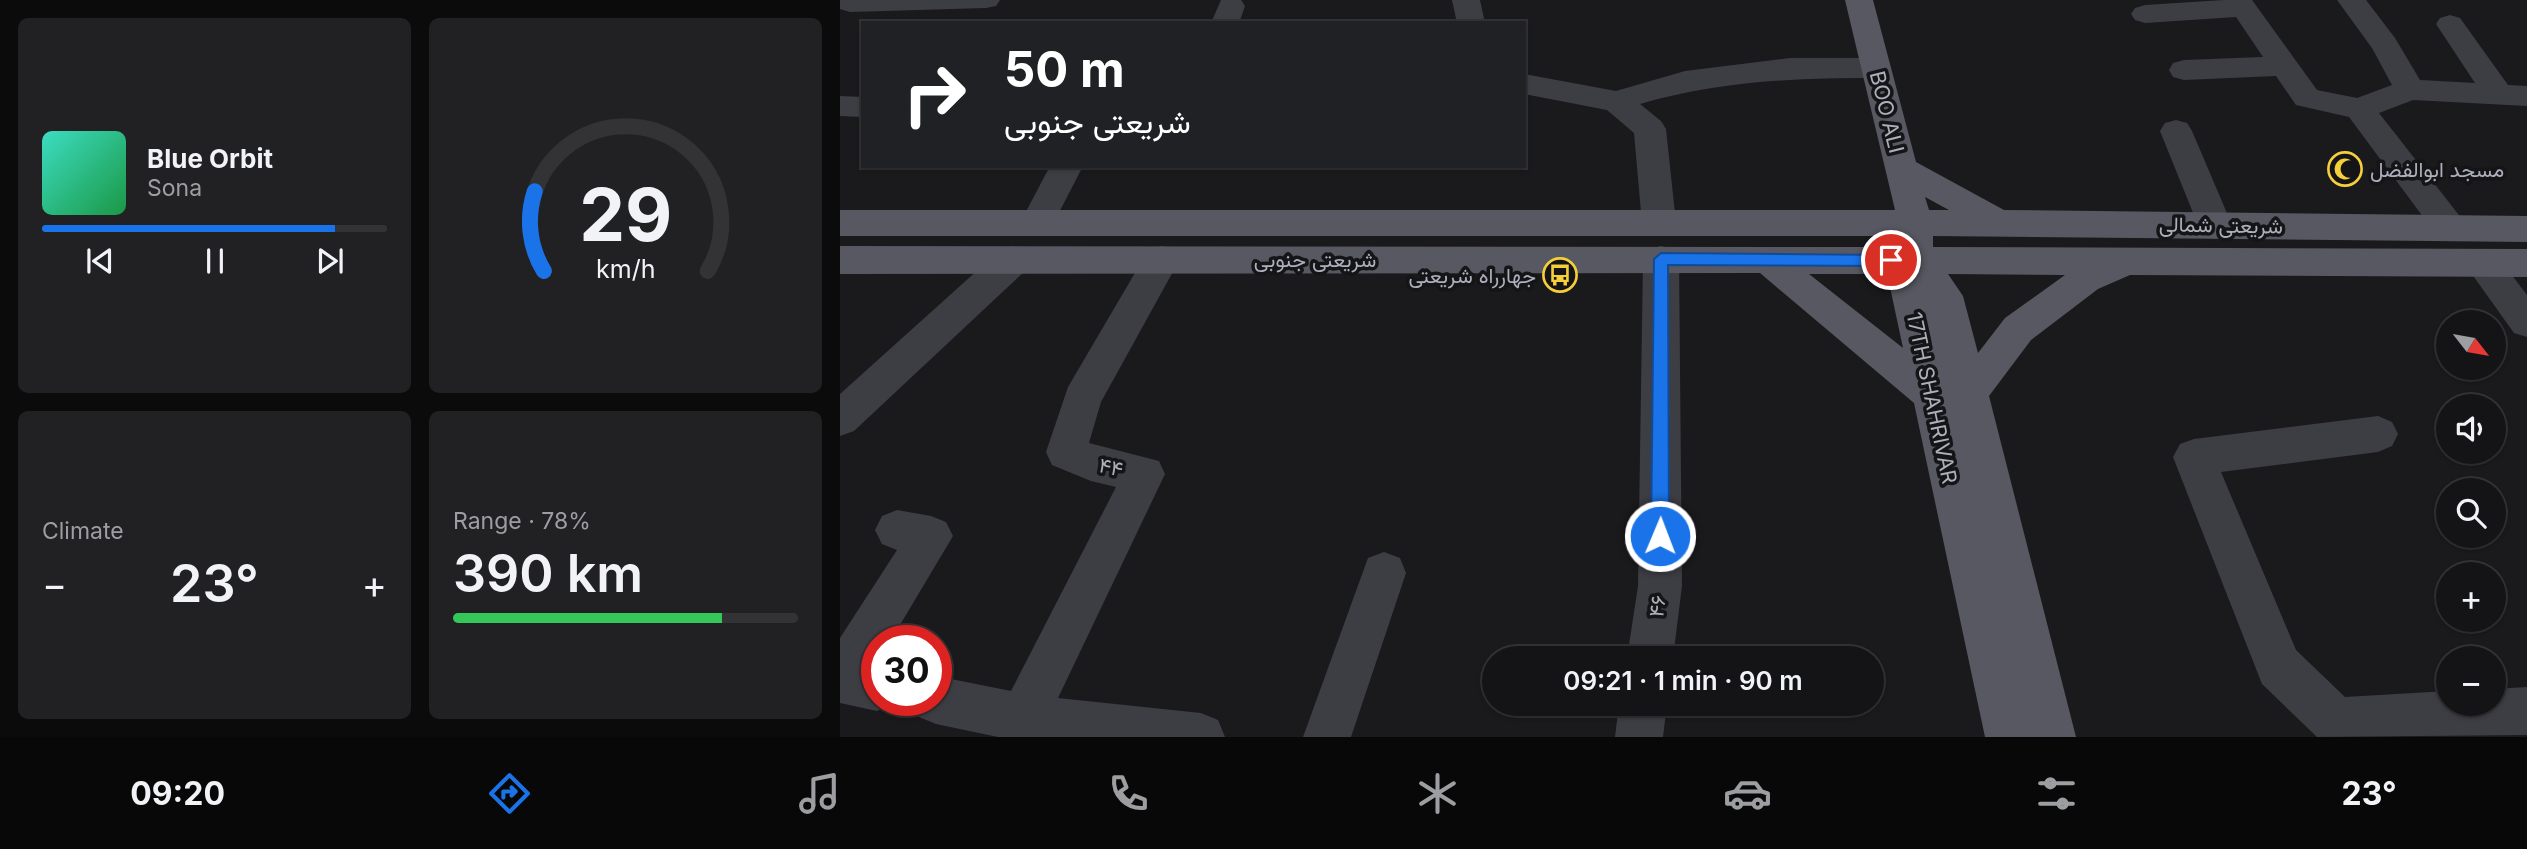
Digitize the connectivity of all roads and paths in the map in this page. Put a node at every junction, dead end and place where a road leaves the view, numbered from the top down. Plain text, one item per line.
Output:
1 (986, 0) edge
2 (1466, 0) edge
3 (1859, 0) edge
4 (2351, 0) edge
5 (2241, 4) edge
6 (848, 5) edge
7 (2145, 14) dead end
8 (1471, 21) edge
9 (2450, 24) dead end
10 (2284, 66) junction
11 (1876, 68) junction
12 (2184, 70) dead end
13 (1526, 84) edge
14 (2410, 90) junction
15 (2513, 95) edge
16 (1616, 101) junction
17 (840, 106) edge
18 (861, 107) edge
19 (2359, 109) junction
20 (2176, 131) dead end
21 (1066, 168) edge
22 (1901, 169) junction
23 (840, 223) edge
24 (1037, 223) junction
25 (1999, 223) junction
26 (2214, 225) junction
27 (2450, 228) junction
28 (2527, 229) edge
29 (1660, 241) junction
30 (1915, 242) junction
31 (1162, 259) junction
32 (840, 260) edge
33 (1013, 260) junction
34 (1768, 260) junction
35 (2123, 263) junction
36 (2482, 263) junction
37 (2527, 263) edge
38 (2527, 322) edge
39 (1949, 394) junction
40 (840, 419) edge
41 (2378, 434) dead end
42 (897, 530) dead end
43 (1384, 573) dead end
44 (1652, 646) edge
45 (840, 679) edge
46 (861, 684) edge
47 (952, 702) edge
48 (2527, 711) edge
49 (1642, 716) edge
50 (1023, 718) junction
51 (2460, 726) edge
52 (1201, 737) edge
53 (1327, 737) edge
54 (1639, 737) edge
55 (2009, 737) edge
56 (2052, 737) edge

1 - 6 street
2 - 8 street
3 - 11 main road, BOO ALI
4 - 14 street
5 - 7 street
5 - 10 street
9 - 15 street
10 - 12 street
10 - 19 street
11 - 16 street
11 - 22 main road, BOO ALI
13 - 16 street
14 - 15 street
14 - 19 street
16 - 29 street, ۴۶
17 - 18 street
19 - 27 street
20 - 26 street
21 - 24 street
22 - 25 main road
22 - 30 main road, BOO ALI
23 - 24 main road, شریعتی جنوبی
24 - 29 main road, شریعتی جنوبی
25 - 26 main road, شریعتی شمالی
25 - 30 main road, شریعتی شمالی
26 - 27 main road, شریعتی شمالی
27 - 28 main road, شریعتی شمالی
29 - 30 main road, شریعتی جنوبی
29 - 31 main road, شریعتی جنوبی
29 - 34 main road, شریعتی جنوبی
29 - 44 street, ۴۶
30 - 34 main road, شریعتی جنوبی
30 - 35 main road, شریعتی شمالی
30 - 39 main road, 17TH SHAHRIVAR
31 - 33 main road, شریعتی جنوبی
31 - 50 street, ۴۴
32 - 33 main road, شریعتی جنوبی
33 - 40 street
34 - 39 main road
35 - 36 main road, شریعتی شمالی
35 - 39 main road
36 - 37 main road, شریعتی شمالی
36 - 38 street
39 - 55 main road, 17TH SHAHRIVAR
39 - 56 main road, 17TH SHAHRIVAR
41 - 51 street
42 - 45 street
43 - 53 street
45 - 46 street
47 - 50 street
48 - 51 street
49 - 54 street
50 - 52 street

